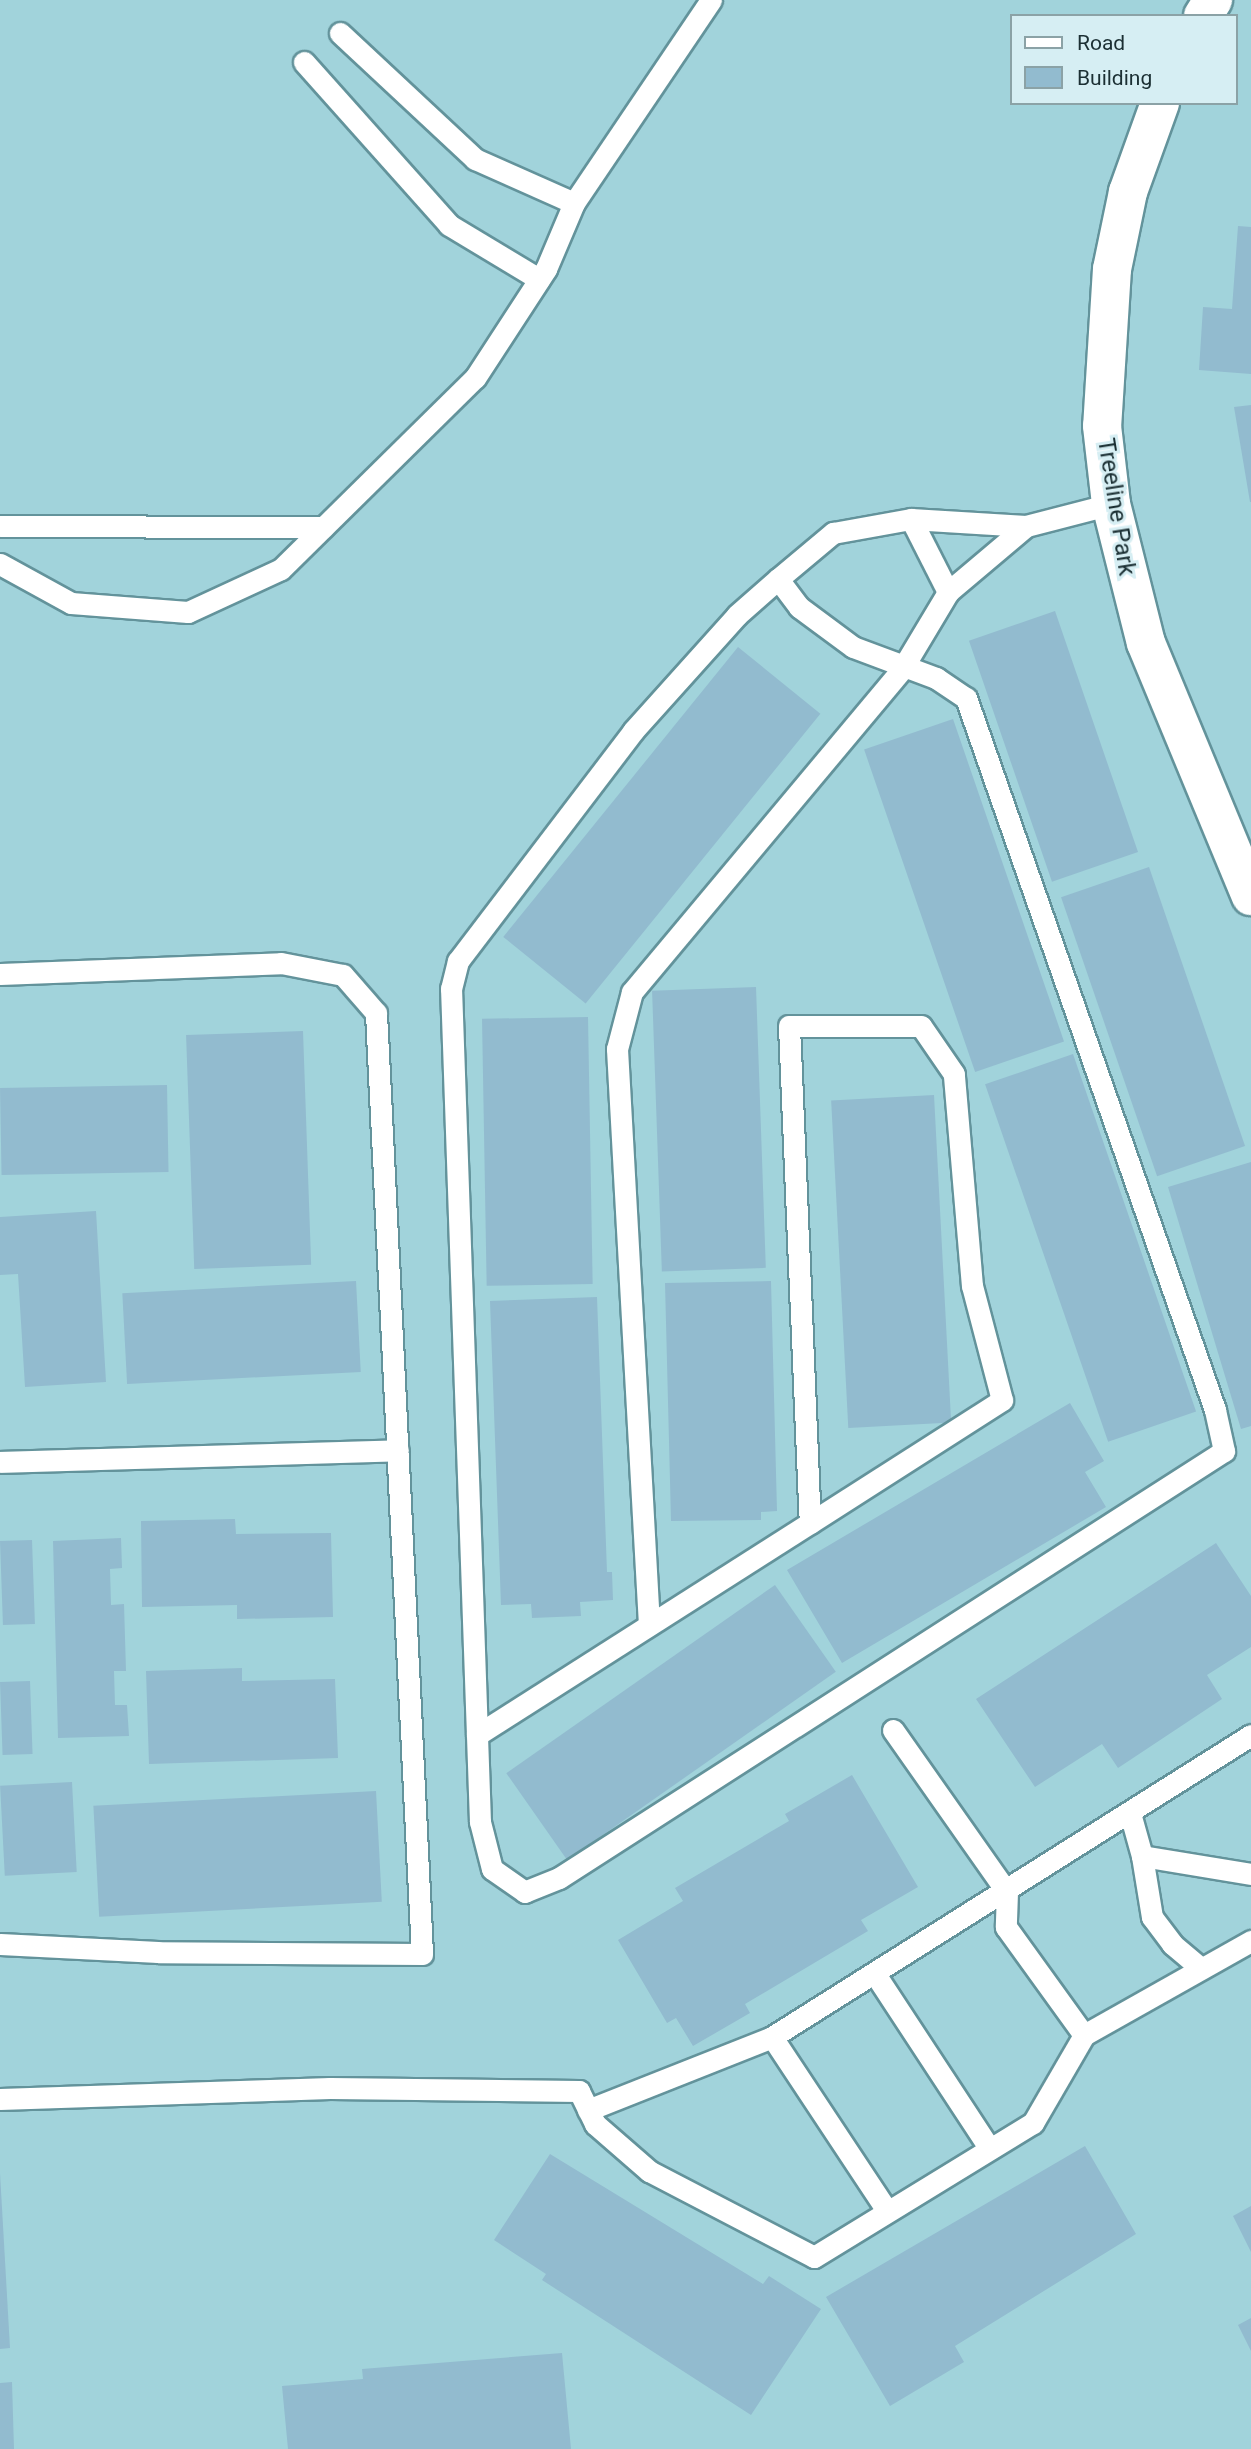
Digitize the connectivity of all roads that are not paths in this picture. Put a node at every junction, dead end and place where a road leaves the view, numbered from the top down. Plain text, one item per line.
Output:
1 (711, 0) edge
2 (340, 33) dead end
3 (304, 62) dead end
4 (1159, 105) edge
5 (573, 203) junction
6 (539, 279) junction
7 (1111, 503) junction
8 (911, 519) junction
9 (0, 526) edge
10 (1026, 526) junction
11 (323, 527) junction
12 (0, 564) edge
13 (778, 579) junction
14 (948, 592) junction
15 (902, 669) junction
16 (1251, 896) edge
17 (0, 974) edge
18 (398, 1450) junction
19 (0, 1462) edge
20 (810, 1523) junction
21 (649, 1625) junction
22 (893, 1730) dead end
23 (477, 1735) junction
24 (1251, 1735) edge
25 (1130, 1813) junction
26 (1142, 1856) junction
27 (1251, 1874) edge
28 (1007, 1892) junction
29 (1251, 1941) edge
30 (0, 1944) edge
31 (1202, 1968) junction
32 (875, 1974) junction
33 (1084, 2035) junction
34 (772, 2037) junction
35 (0, 2099) edge
36 (588, 2110) junction
37 (990, 2149) junction
38 (887, 2211) junction

1 - 5 lane
2 - 5 lane
3 - 6 lane
4 - 7 street, Treeline Park
5 - 6 lane
6 - 11 lane
7 - 10 lane
7 - 16 street, Treeline Park
8 - 10 lane
8 - 13 lane
8 - 14 lane
9 - 11 lane
10 - 14 lane
11 - 12 lane
13 - 15 lane
13 - 23 lane
14 - 15 lane
15 - 21 lane
15 - 23 lane
17 - 18 lane
18 - 19 lane
18 - 30 lane
20 - 20 lane
20 - 21 lane
21 - 23 lane
22 - 28 lane
24 - 25 lane
25 - 26 lane
25 - 28 lane
26 - 27 lane
26 - 31 lane
28 - 32 lane
28 - 33 lane
29 - 31 lane
31 - 33 lane
32 - 34 lane
32 - 37 lane
33 - 37 lane
34 - 36 lane
34 - 38 lane
35 - 36 lane
36 - 38 lane
37 - 38 lane

